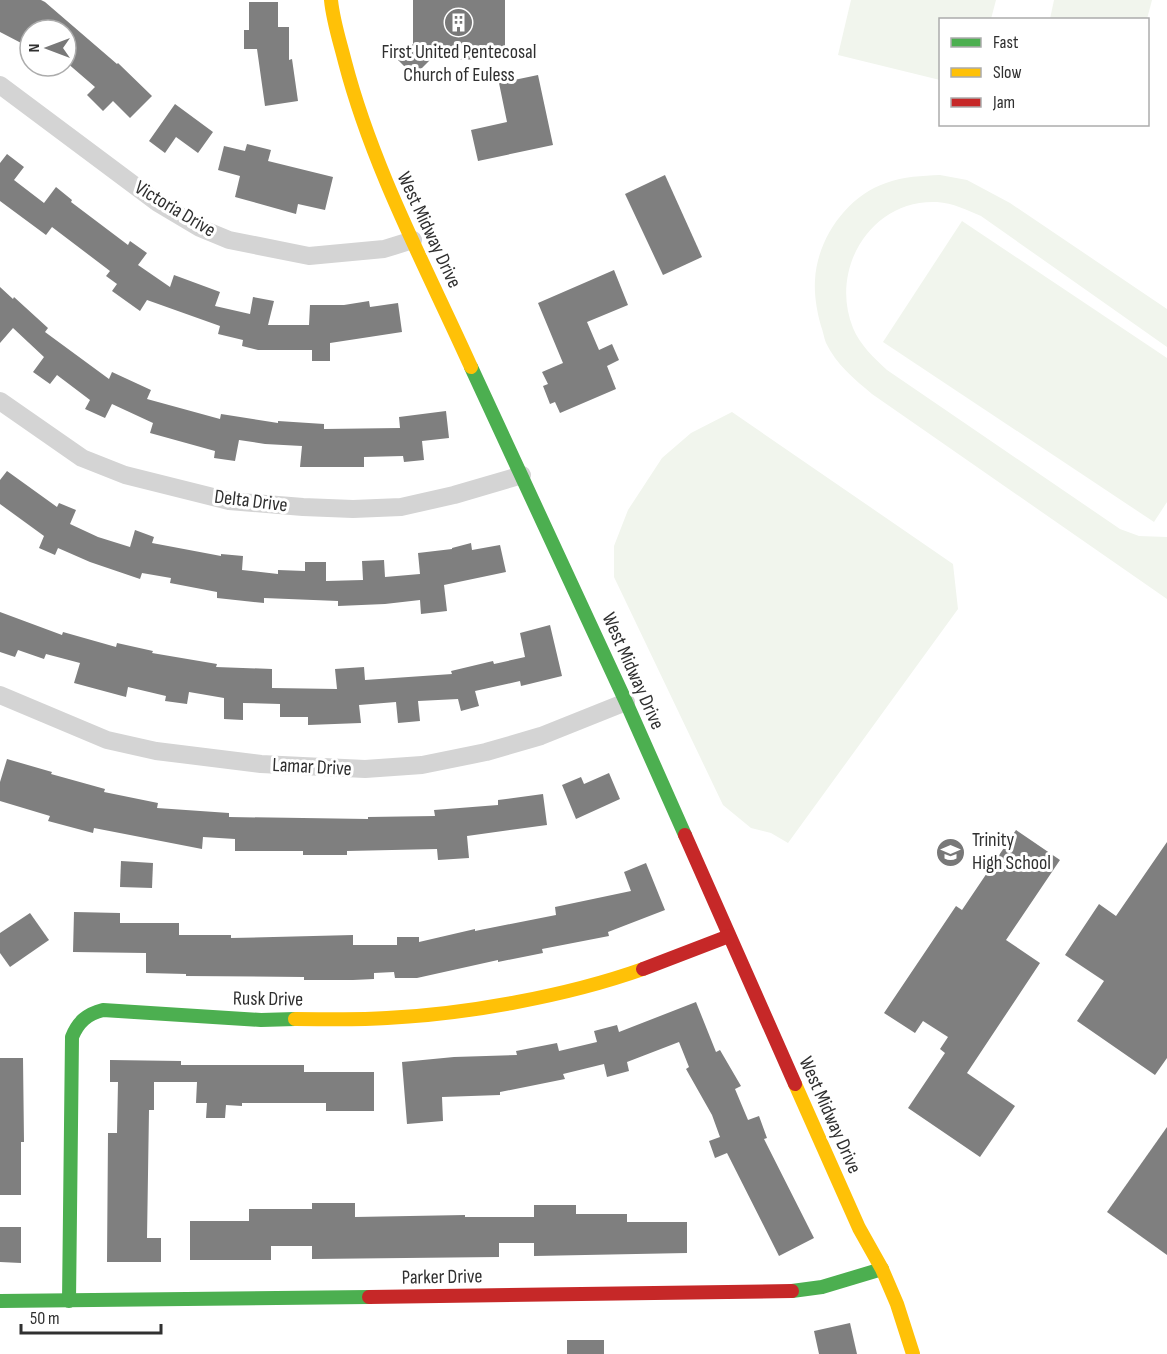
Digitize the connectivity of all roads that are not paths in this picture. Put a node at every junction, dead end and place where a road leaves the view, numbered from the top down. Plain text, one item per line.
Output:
1 (331, 0) edge
2 (0, 86) edge
3 (413, 240) junction
4 (0, 401) edge
5 (522, 475) junction
6 (0, 695) edge
7 (626, 702) junction
8 (729, 936) junction
9 (882, 1269) junction
10 (0, 1301) edge
11 (69, 1301) junction
12 (913, 1354) edge

1 - 3 street, West Midway Drive
2 - 3 street, Victoria Drive
3 - 5 street, West Midway Drive
4 - 5 street, Delta Drive
5 - 7 street, West Midway Drive
6 - 7 street, Lamar Drive
7 - 8 street, West Midway Drive
8 - 9 street, West Midway Drive
8 - 11 street, Rusk Drive
9 - 11 street, Parker Drive
9 - 12 street, West Midway Drive
10 - 11 street, Parker Drive

